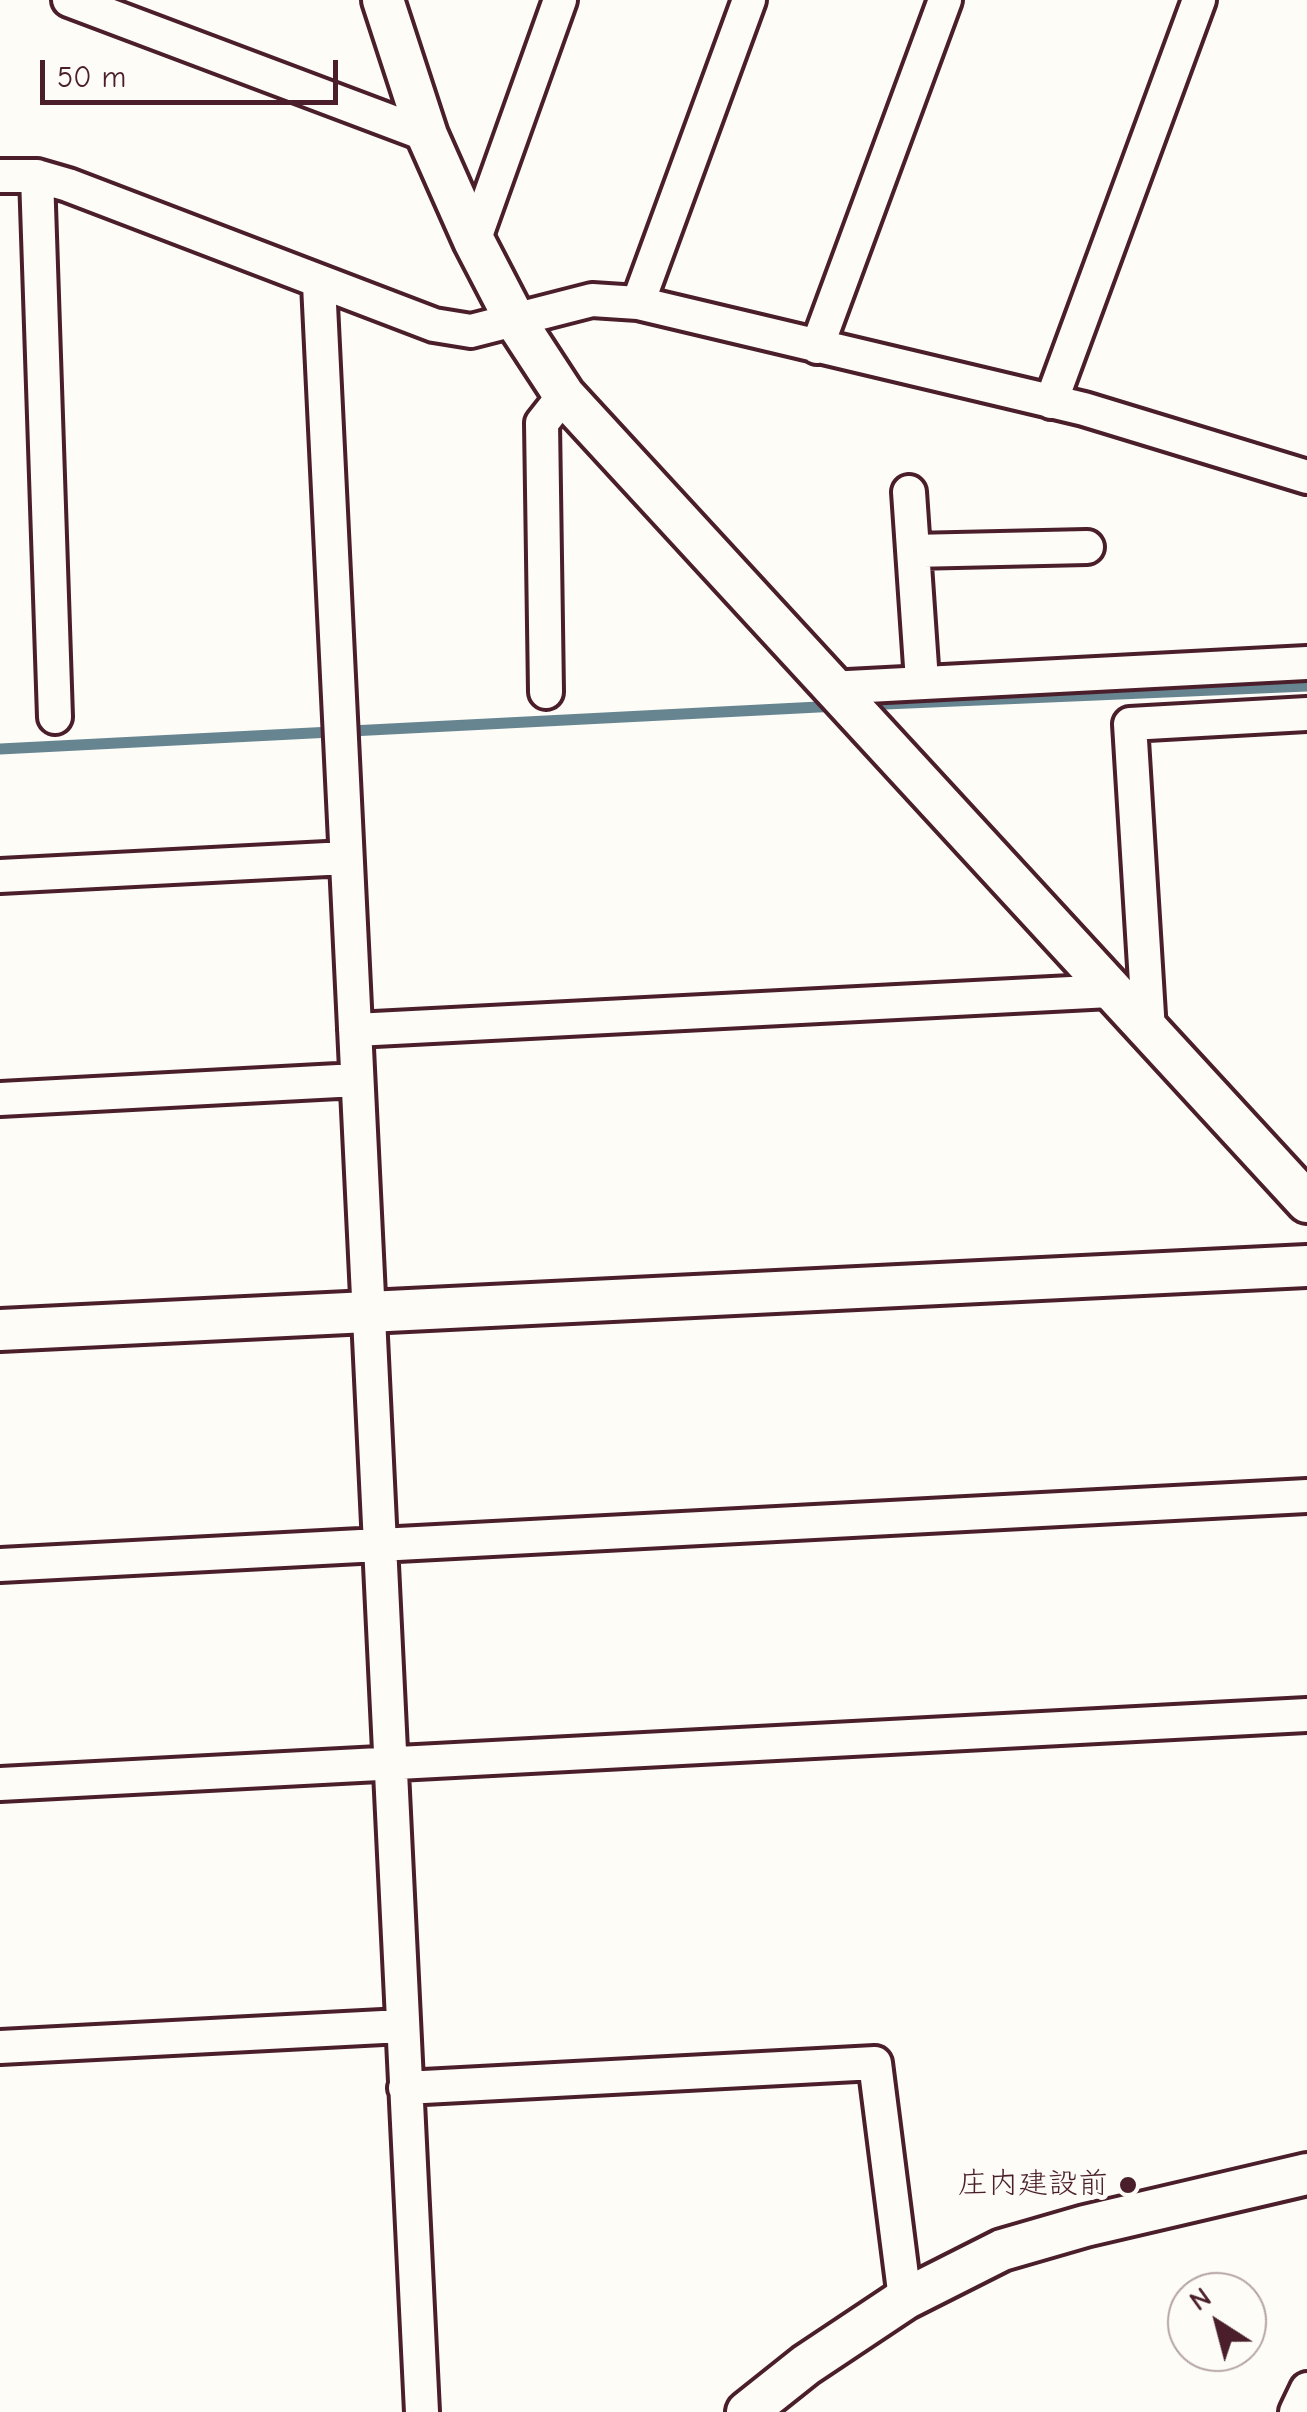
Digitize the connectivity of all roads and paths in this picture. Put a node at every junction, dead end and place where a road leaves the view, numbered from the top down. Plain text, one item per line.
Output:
1 (69, 0) edge
2 (383, 0) edge
3 (560, 0) edge
4 (750, 0) edge
5 (945, 0) edge
6 (1199, 0) edge
7 (426, 134) junction
8 (0, 176) edge
9 (37, 176) junction
10 (474, 241) junction
11 (319, 284) junction
12 (638, 303) junction
13 (515, 320) junction
14 (816, 347) junction
15 (564, 395) junction
16 (1051, 402) junction
17 (1307, 477) edge
18 (909, 492) dead end
19 (1087, 547) dead end
20 (913, 551) junction
21 (1307, 663) edge
22 (922, 681) junction
23 (829, 688) junction
24 (546, 692) dead end
25 (1307, 714) edge
26 (54, 717) dead end
27 (346, 858) junction
28 (0, 876) edge
29 (1110, 991) junction
30 (355, 1030) junction
31 (1149, 1031) junction
32 (357, 1080) junction
33 (0, 1099) edge
34 (1307, 1202) edge
35 (1307, 1266) edge
36 (368, 1311) junction
37 (0, 1330) edge
38 (1307, 1496) edge
39 (379, 1546) junction
40 (0, 1565) edge
41 (1307, 1715) edge
42 (389, 1763) junction
43 (0, 1784) edge
44 (402, 2026) junction
45 (0, 2047) edge
46 (405, 2088) junction
47 (1307, 2174) edge
48 (904, 2299) junction
49 (1307, 2389) edge
50 (422, 2412) edge
51 (747, 2412) edge
52 (1296, 2412) edge

1 - 7 street
2 - 7 street
3 - 10 street
4 - 12 street
5 - 14 street
6 - 16 street
7 - 10 street
8 - 9 street
9 - 11 street
9 - 26 street
10 - 13 street
11 - 13 street
11 - 27 street
12 - 13 street
12 - 14 street
13 - 15 street
14 - 16 street
15 - 23 street
15 - 24 street
16 - 17 street
18 - 20 street
19 - 20 street
20 - 22 street
21 - 22 street
22 - 23 street
23 - 29 street
25 - 31 street
27 - 28 street
27 - 30 street
29 - 30 street
29 - 31 street
30 - 32 street
31 - 34 street
32 - 33 street
32 - 36 street
35 - 36 street
36 - 37 street
36 - 39 street
38 - 39 street
39 - 40 street
39 - 42 street
41 - 42 street
42 - 43 street
42 - 44 street
44 - 45 street
44 - 46 street
46 - 48 street
46 - 50 street
47 - 48 street
48 - 51 street
49 - 52 street

